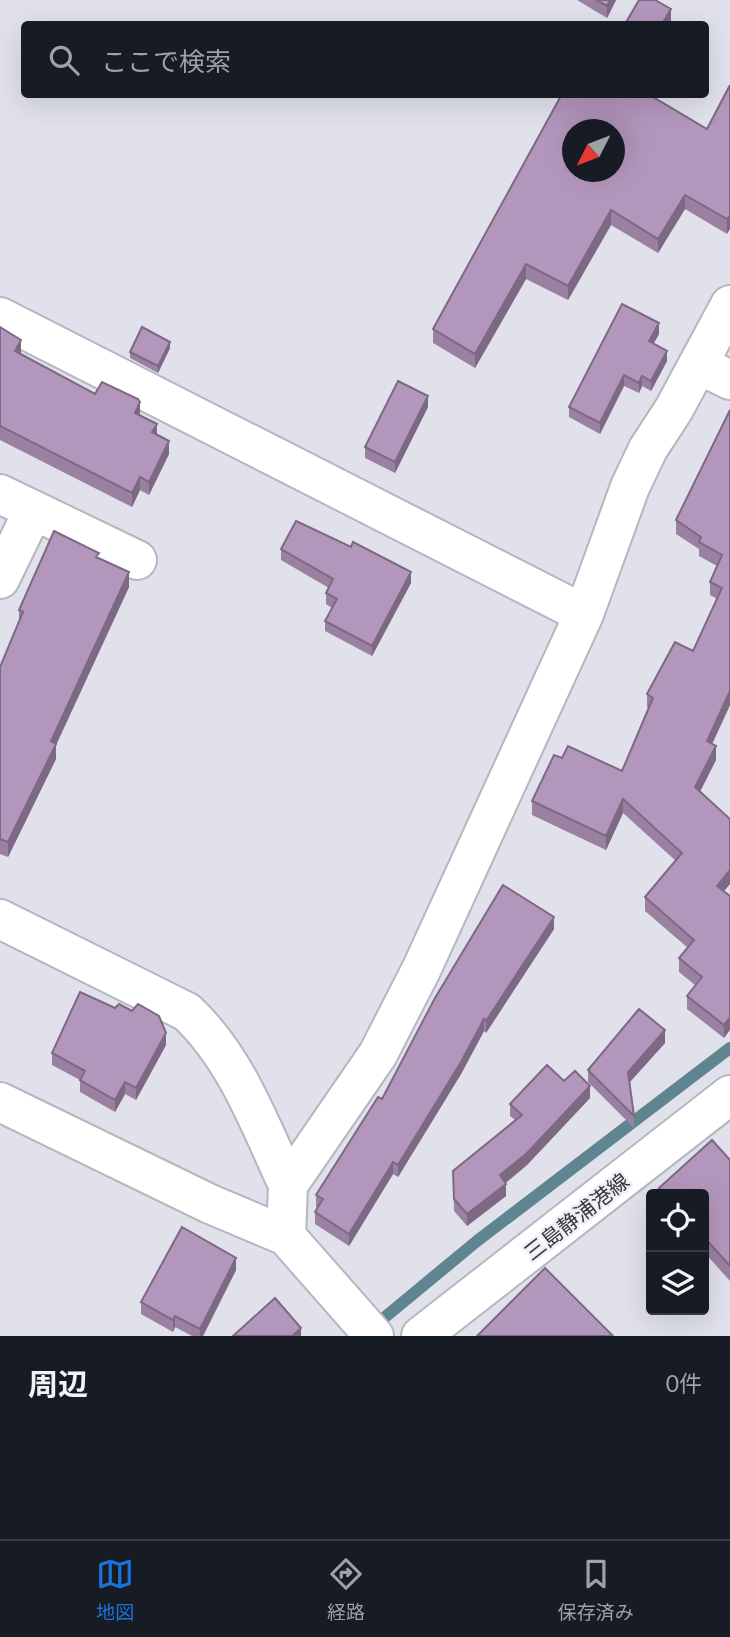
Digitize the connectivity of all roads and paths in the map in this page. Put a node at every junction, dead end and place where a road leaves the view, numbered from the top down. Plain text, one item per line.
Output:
1 (730, 305) edge
2 (0, 317) edge
3 (714, 372) edge
4 (16, 502) edge
5 (137, 561) dead end
6 (0, 579) edge
7 (584, 614) junction
8 (0, 919) edge
9 (730, 1095) edge
10 (0, 1102) edge
11 (288, 1185) junction
12 (286, 1236) junction
13 (374, 1336) edge
14 (421, 1336) edge

1 - 3 street
2 - 7 street
3 - 7 street
4 - 5 street
4 - 6 street
7 - 11 street
8 - 11 street
9 - 14 street, 三島静浦港線
10 - 12 street
11 - 12 street
12 - 13 street

